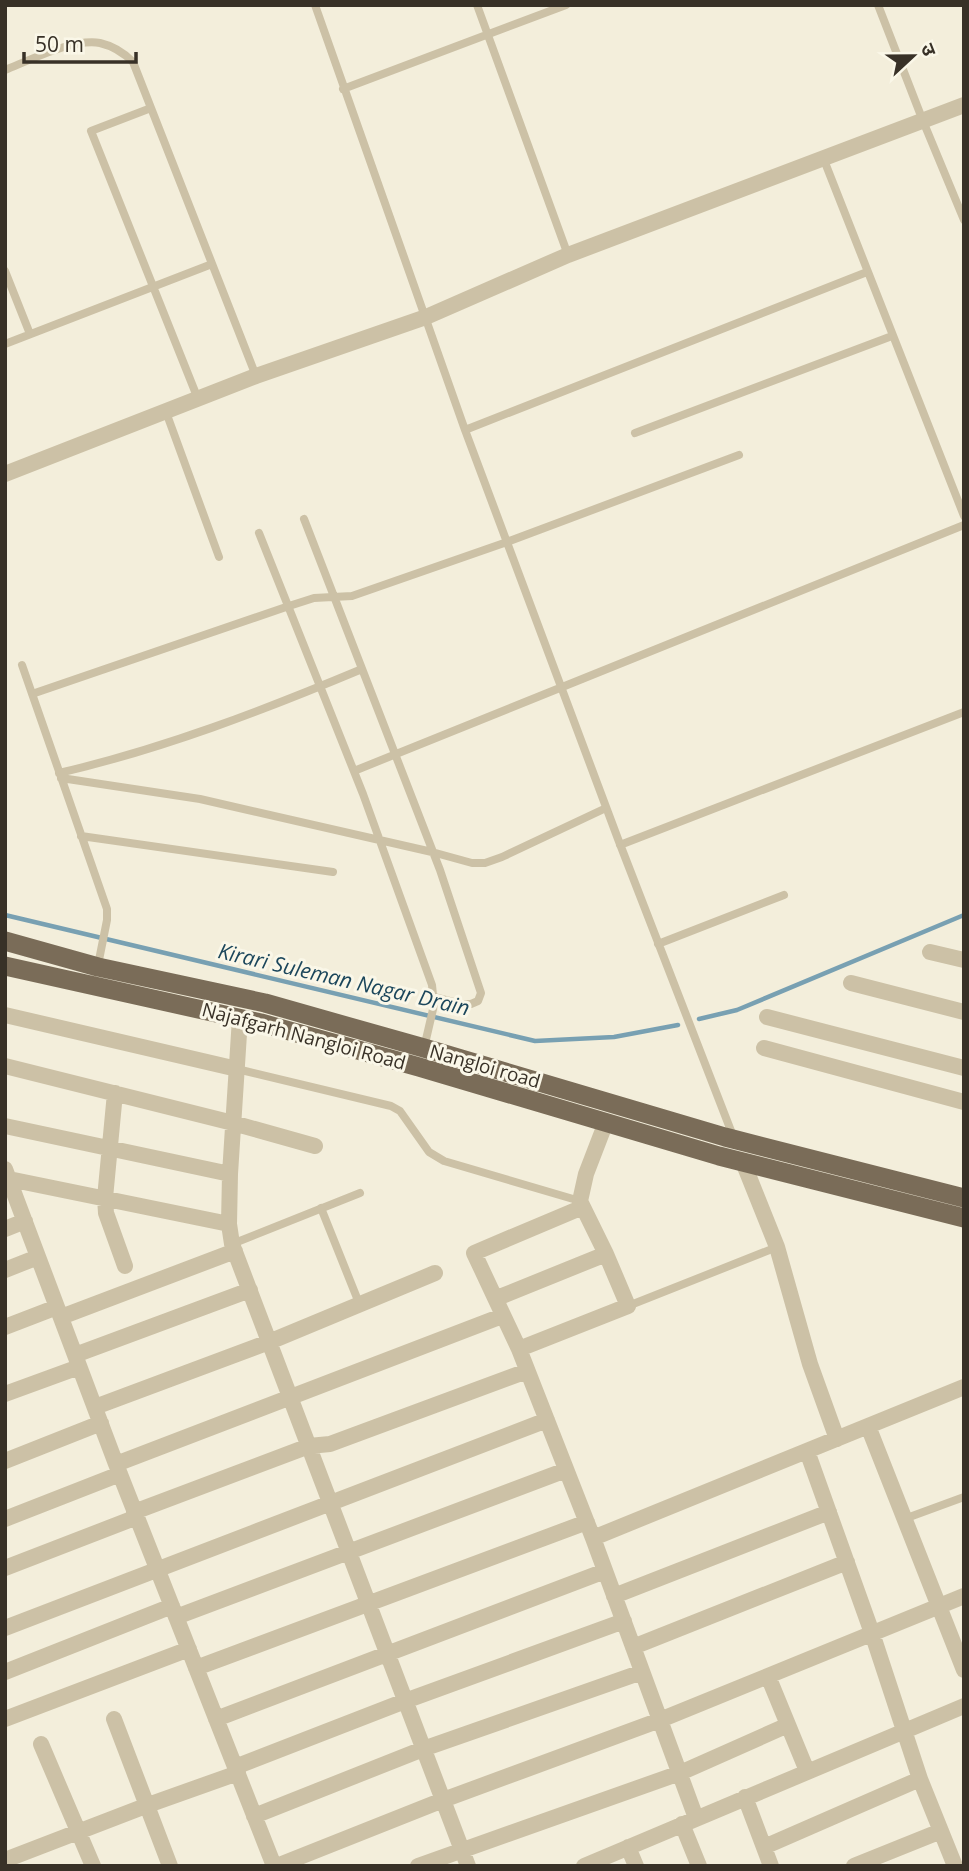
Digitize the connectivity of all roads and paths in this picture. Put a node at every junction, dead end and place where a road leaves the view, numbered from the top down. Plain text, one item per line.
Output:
1 (315, 5) edge
2 (477, 5) edge
3 (566, 5) edge
4 (878, 5) edge
5 (487, 34) junction
6 (5, 70) edge
7 (343, 89) junction
8 (964, 105) edge
9 (151, 108) junction
10 (922, 121) junction
11 (824, 160) junction
12 (964, 220) edge
13 (568, 255) junction
14 (212, 264) junction
15 (5, 271) edge
16 (867, 272) junction
17 (153, 286) junction
18 (426, 317) junction
19 (30, 334) junction
20 (892, 336) junction
21 (5, 344) edge
22 (256, 376) junction
23 (198, 399) junction
24 (166, 412) junction
25 (465, 430) junction
26 (635, 433) dead end
27 (739, 455) dead end
28 (5, 474) edge
29 (964, 516) edge
30 (304, 519) dead end
31 (964, 525) edge
32 (259, 533) dead end
33 (507, 542) junction
34 (219, 557) dead end
35 (334, 596) junction
36 (289, 606) junction
37 (22, 665) dead end
38 (362, 669) junction
39 (320, 687) junction
40 (561, 688) junction
41 (32, 694) junction
42 (964, 712) edge
43 (395, 754) junction
44 (354, 771) junction
45 (60, 776) junction
46 (606, 808) junction
47 (81, 836) junction
48 (380, 841) junction
49 (620, 845) junction
50 (432, 852) junction
51 (334, 872) dead end
52 (784, 895) dead end
53 (5, 941) edge
54 (659, 944) junction
55 (930, 952) dead end
56 (964, 960) edge
57 (5, 966) edge
58 (98, 967) junction
59 (850, 983) dead end
60 (434, 1001) junction
61 (964, 1012) edge
62 (5, 1015) edge
63 (767, 1017) dead end
64 (240, 1018) junction
65 (424, 1048) junction
66 (764, 1048) dead end
67 (5, 1066) edge
68 (964, 1068) edge
69 (237, 1069) junction
70 (115, 1093) junction
71 (964, 1102) edge
72 (606, 1122) junction
73 (233, 1123) junction
74 (5, 1126) edge
75 (735, 1139) junction
76 (315, 1146) dead end
77 (109, 1148) junction
78 (743, 1162) junction
79 (6, 1173) edge
80 (230, 1174) junction
81 (360, 1193) dead end
82 (105, 1198) junction
83 (964, 1198) edge
84 (582, 1204) junction
85 (321, 1208) junction
86 (964, 1218) edge
87 (25, 1222) junction
88 (229, 1224) junction
89 (5, 1229) edge
90 (233, 1247) junction
91 (777, 1247) junction
92 (606, 1254) junction
93 (38, 1257) junction
94 (125, 1266) dead end
95 (5, 1270) edge
96 (435, 1273) dead end
97 (250, 1290) junction
98 (496, 1298) junction
99 (359, 1303) junction
100 (628, 1306) junction
101 (59, 1312) junction
102 (502, 1317) junction
103 (5, 1327) edge
104 (269, 1342) junction
105 (519, 1349) junction
106 (77, 1361) junction
107 (527, 1371) junction
108 (964, 1387) edge
109 (5, 1394) edge
110 (290, 1396) junction
111 (94, 1407) junction
112 (547, 1420) junction
113 (100, 1423) junction
114 (868, 1426) junction
115 (837, 1438) junction
116 (309, 1447) junction
117 (807, 1451) junction
118 (5, 1461) edge
119 (118, 1469) junction
120 (566, 1470) junction
121 (964, 1497) edge
122 (330, 1502) junction
123 (829, 1512) junction
124 (135, 1515) junction
125 (5, 1518) edge
126 (904, 1519) junction
127 (590, 1530) junction
128 (349, 1552) junction
129 (847, 1562) junction
130 (5, 1568) edge
131 (158, 1570) junction
132 (605, 1571) junction
133 (614, 1596) junction
134 (964, 1596) edge
135 (368, 1603) junction
136 (938, 1606) junction
137 (174, 1612) junction
138 (624, 1621) junction
139 (5, 1628) edge
140 (872, 1633) junction
141 (633, 1647) junction
142 (188, 1649) junction
143 (387, 1652) junction
144 (196, 1668) junction
145 (964, 1671) edge
146 (5, 1672) edge
147 (642, 1672) junction
148 (768, 1676) junction
149 (405, 1701) junction
150 (964, 1706) edge
151 (5, 1719) edge
152 (114, 1719) dead end
153 (216, 1719) junction
154 (660, 1720) junction
155 (788, 1725) junction
156 (905, 1731) junction
157 (41, 1744) dead end
158 (424, 1749) junction
159 (237, 1770) junction
160 (807, 1771) junction
161 (680, 1773) junction
162 (920, 1779) junction
163 (745, 1797) junction
164 (443, 1800) junction
165 (148, 1805) junction
166 (254, 1816) junction
167 (689, 1821) junction
168 (941, 1831) junction
169 (79, 1833) junction
170 (628, 1847) junction
171 (764, 1847) junction
172 (461, 1849) junction
173 (31, 1859) edge
174 (5, 1860) edge
175 (592, 1864) edge
176 (93, 1866) edge
177 (170, 1866) edge
178 (275, 1866) edge
179 (418, 1866) edge
180 (468, 1866) edge
181 (636, 1866) edge
182 (699, 1866) edge
183 (771, 1866) edge
184 (854, 1866) edge
185 (955, 1866) edge

1 - 7 lane
2 - 5 lane
3 - 5 lane
4 - 10 lane
5 - 7 lane
5 - 13 lane
6 - 9 lane
7 - 18 lane
8 - 10 street
9 - 14 lane
9 - 17 lane
10 - 11 street
10 - 12 lane
11 - 13 street
11 - 16 lane
13 - 18 street
14 - 17 lane
14 - 22 lane
15 - 19 lane
16 - 20 lane
16 - 25 lane
17 - 19 lane
17 - 23 lane
18 - 22 street
18 - 25 lane
19 - 21 lane
20 - 26 lane
20 - 29 lane
22 - 23 street
23 - 24 street
24 - 28 street
24 - 34 lane
25 - 33 lane
27 - 33 lane
30 - 35 lane
31 - 40 lane
32 - 36 lane
33 - 35 lane
33 - 40 lane
35 - 36 lane
35 - 38 lane
36 - 39 lane
36 - 41 lane
37 - 41 lane
38 - 39 lane
38 - 43 lane
39 - 44 lane
39 - 45 lane
40 - 43 lane
40 - 46 lane
41 - 45 lane
42 - 49 lane
43 - 44 lane
43 - 50 lane
44 - 48 lane
45 - 47 lane
45 - 48 lane
46 - 49 lane
46 - 50 lane
47 - 51 lane
47 - 58 lane
48 - 50 lane
48 - 60 lane
49 - 54 lane
50 - 60 lane
52 - 54 lane
53 - 58 main road, Nangloi road
54 - 75 lane
55 - 56 street
57 - 64 main road, Najafgarh Nangloi Road
58 - 65 main road, Nangloi road
59 - 61 street
60 - 65 lane
62 - 69 street
63 - 68 street
64 - 69 street
64 - 72 main road, Najafgarh Nangloi Road
65 - 75 main road, Nangloi road
66 - 71 street
67 - 70 street
69 - 73 street
69 - 84 lane
70 - 73 street
70 - 77 street
72 - 78 main road, Najafgarh Nangloi Road
72 - 84 street
73 - 76 street
73 - 80 street
74 - 77 street
75 - 78 lane
75 - 83 main road, Nangloi road
77 - 80 street
77 - 82 street
78 - 86 main road, Najafgarh Nangloi Road
78 - 91 street
79 - 82 street
79 - 87 street
80 - 88 street
81 - 85 lane
82 - 88 street
82 - 94 street
84 - 92 street
84 - 98 street
85 - 90 lane
85 - 99 lane
87 - 89 street
87 - 93 street
88 - 90 street
90 - 97 street
90 - 101 street
91 - 100 lane
91 - 115 street
92 - 98 street
92 - 100 street
93 - 95 street
93 - 101 street
96 - 99 street
97 - 104 street
97 - 106 street
98 - 102 street
99 - 104 street
100 - 105 street
101 - 103 street
101 - 106 street
102 - 105 street
102 - 110 street
104 - 110 street
104 - 111 street
105 - 107 street
106 - 109 street
106 - 111 street
107 - 112 street
107 - 116 street
108 - 114 street
110 - 116 street
110 - 119 street
111 - 113 street
112 - 120 street
112 - 122 street
113 - 118 street
113 - 119 street
114 - 115 street
114 - 126 street
115 - 117 street
116 - 122 street
116 - 124 street
117 - 123 street
117 - 127 street
119 - 124 street
119 - 125 street
120 - 127 street
120 - 128 street
121 - 126 lane
122 - 128 street
122 - 131 street
123 - 129 street
123 - 133 street
124 - 130 street
124 - 131 street
126 - 136 street
127 - 132 street
127 - 135 street
128 - 135 street
128 - 137 street
129 - 140 street
129 - 141 street
131 - 137 street
131 - 139 street
132 - 133 street
132 - 143 street
133 - 138 street
134 - 136 street
135 - 143 street
135 - 144 street
136 - 140 street
136 - 145 street
137 - 142 street
137 - 146 street
138 - 141 street
138 - 149 street
140 - 148 street
140 - 156 street
141 - 147 street
142 - 144 street
142 - 151 street
143 - 149 street
143 - 153 street
144 - 153 street
147 - 154 street
147 - 158 street
148 - 154 street
148 - 155 street
149 - 158 street
149 - 159 street
150 - 156 street
152 - 165 street
153 - 159 street
154 - 161 street
154 - 164 street
155 - 160 street
155 - 161 street
156 - 160 street
156 - 162 street
157 - 169 street
158 - 164 street
158 - 166 street
159 - 165 street
159 - 166 street
160 - 163 street
161 - 167 street
161 - 172 street
162 - 168 street
162 - 171 street
163 - 167 street
163 - 171 street
164 - 172 street
164 - 178 street
165 - 169 street
165 - 177 street
166 - 178 street
167 - 170 street
167 - 182 street
168 - 184 street
168 - 185 street
169 - 173 street
169 - 176 street
170 - 175 street
170 - 181 street
171 - 183 street
172 - 179 street
172 - 180 street
173 - 174 street

